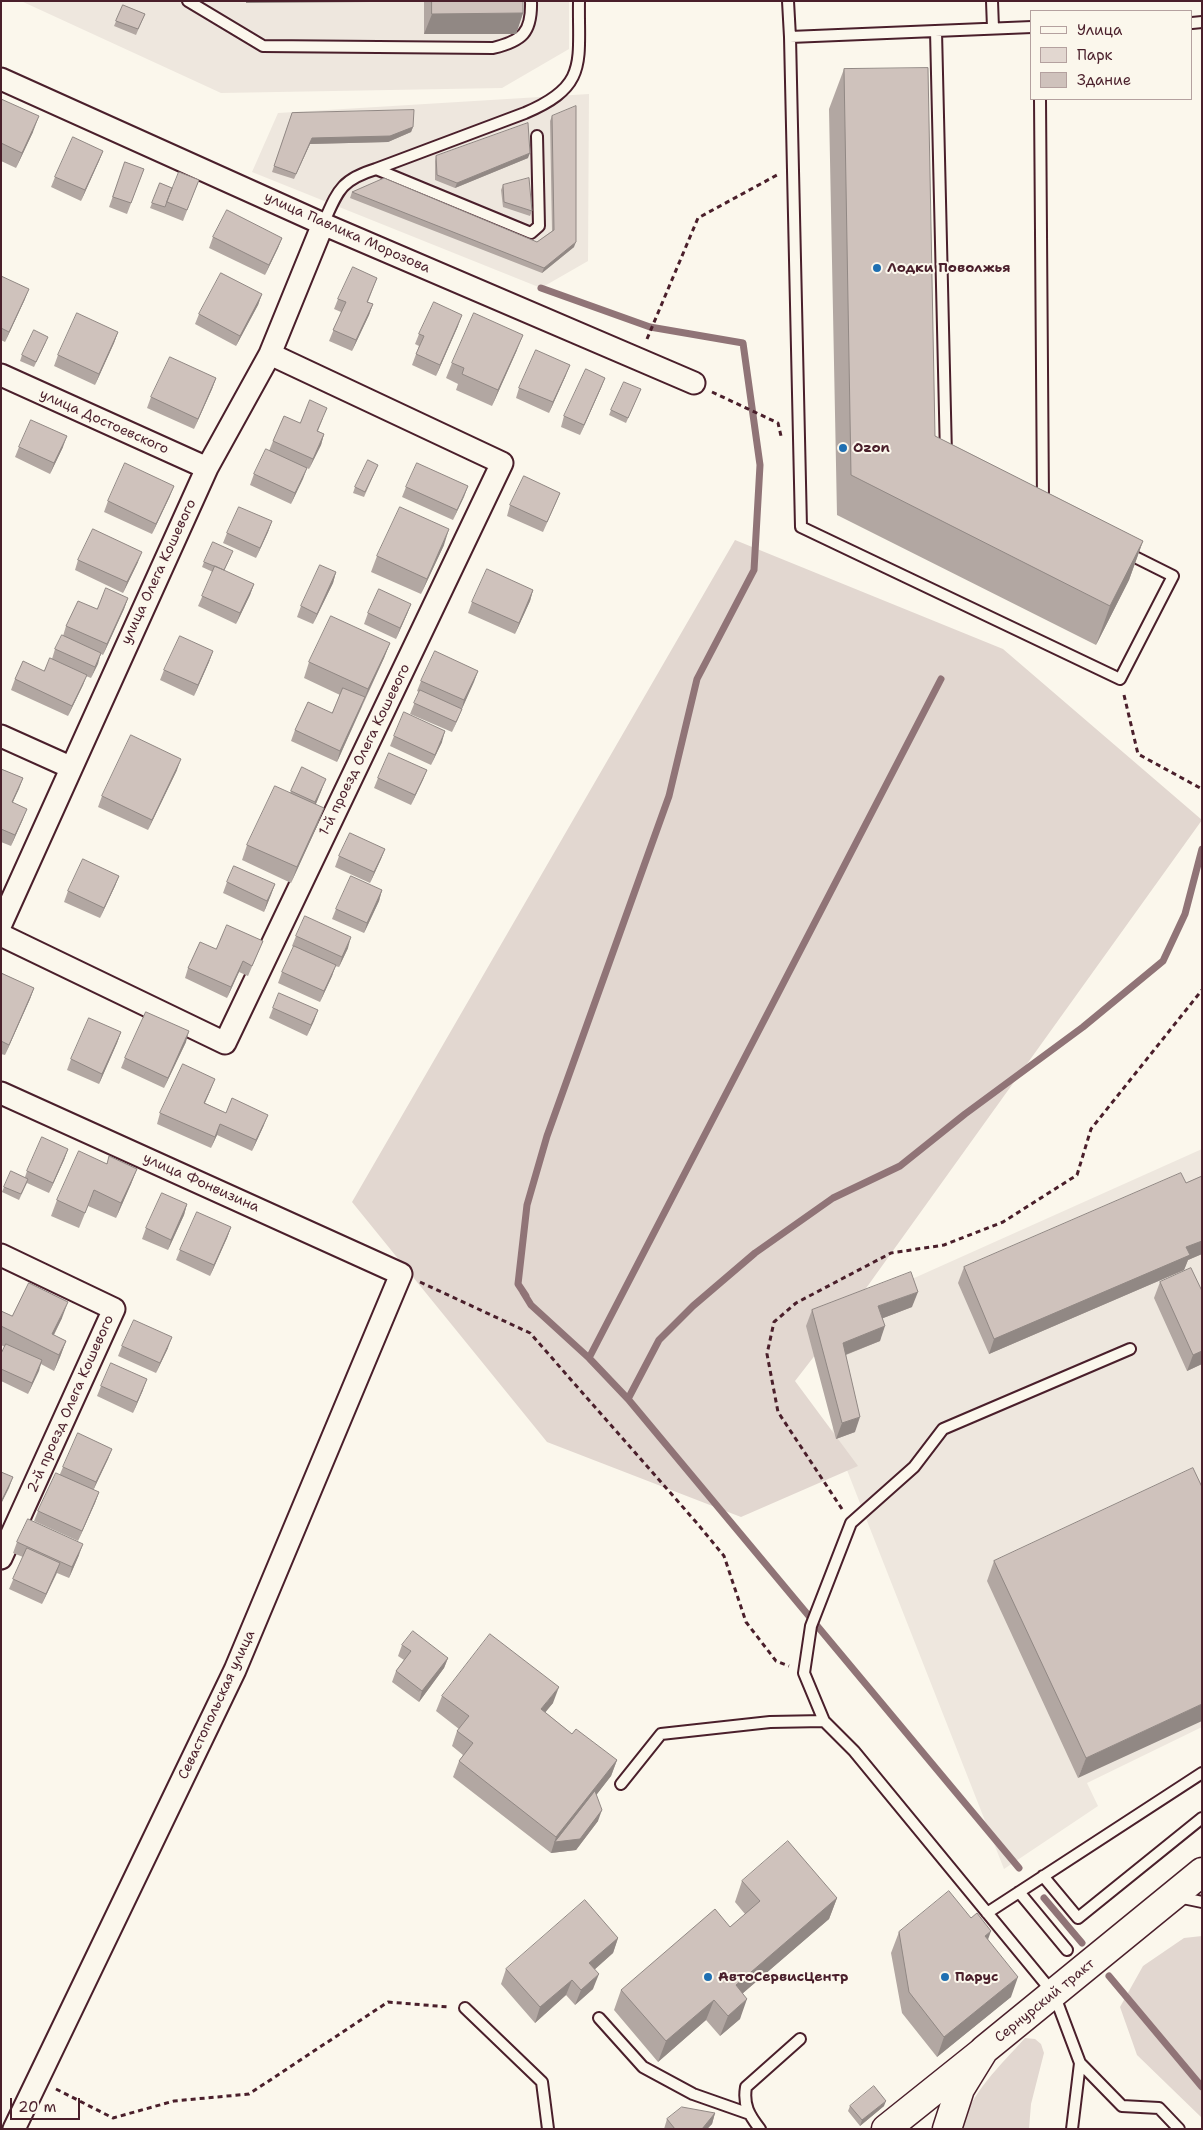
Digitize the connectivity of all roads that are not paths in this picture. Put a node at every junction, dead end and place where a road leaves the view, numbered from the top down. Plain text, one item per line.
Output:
1 (188, 1) edge
2 (531, 1) edge
3 (579, 1) edge
4 (788, 1) edge
5 (992, 1) edge
6 (1030, 27) edge
7 (993, 28) junction
8 (936, 31) junction
9 (790, 37) junction
10 (1, 79) edge
11 (1040, 100) edge
12 (537, 136) dead end
13 (376, 169) junction
14 (324, 224) junction
15 (270, 354) junction
16 (1, 376) edge
17 (694, 383) road end
18 (955, 466) edge
19 (207, 468) junction
20 (1034, 506) edge
21 (1112, 546) edge
22 (1, 736) edge
23 (70, 767) junction
24 (1, 924) edge
25 (1, 935) edge
26 (1, 1093) edge
27 (1, 1255) edge
28 (401, 1274) joint
29 (1130, 1349) dead end
30 (1, 1558) edge
31 (824, 1721) junction
32 (1202, 1773) edge
33 (620, 1784) dead end
34 (1202, 1818) edge
35 (1202, 1872) edge
36 (1043, 1876) junction
37 (1019, 1892) junction
38 (1174, 1895) junction
39 (1202, 1902) edge
40 (986, 1913) junction
41 (1068, 1950) dead end
42 (1054, 1994) junction
43 (466, 2008) road end
44 (599, 2018) dead end
45 (800, 2039) dead end
46 (984, 2050) junction
47 (1080, 2063) junction
48 (747, 2113) junction
49 (14, 2129) edge
50 (548, 2129) edge
51 (760, 2129) edge
52 (886, 2129) edge
53 (947, 2129) edge
54 (1072, 2129) edge
55 (1179, 2129) edge

1 - 2 lane
3 - 13 lane
4 - 9 lane
5 - 7 lane
6 - 7 lane
7 - 8 lane
8 - 9 lane
8 - 18 lane
9 - 21 lane
10 - 14 street, улица Павлика Морозова
11 - 20 lane
12 - 13 lane
13 - 14 lane
14 - 15 street, улица Олега Кошевого
14 - 17 street, улица Павлика Морозова
15 - 19 street, улица Олега Кошевого
15 - 25 street, 1-й проезд Олега Кошевого
16 - 19 street, улица Достоевского
19 - 23 street, улица Олега Кошевого
22 - 23 street
23 - 24 street, улица Олега Кошевого
26 - 28 street, улица Фонвизина
27 - 30 street, 2-й проезд Олега Кошевого
28 - 49 street, Севастопольская улица
29 - 31 lane
31 - 33 lane
31 - 40 lane
32 - 36 lane
34 - 36 lane
35 - 38 main road, Сернурский тракт
36 - 37 lane
37 - 40 lane
37 - 41 lane
38 - 39 lane
38 - 42 main road, Сернурский тракт
40 - 42 lane
42 - 46 main road, Сернурский тракт
42 - 47 lane
43 - 50 lane
44 - 48 lane
45 - 48 lane
46 - 52 main road, Сернурский тракт
46 - 53 main road
47 - 54 lane
47 - 55 lane
48 - 51 lane

